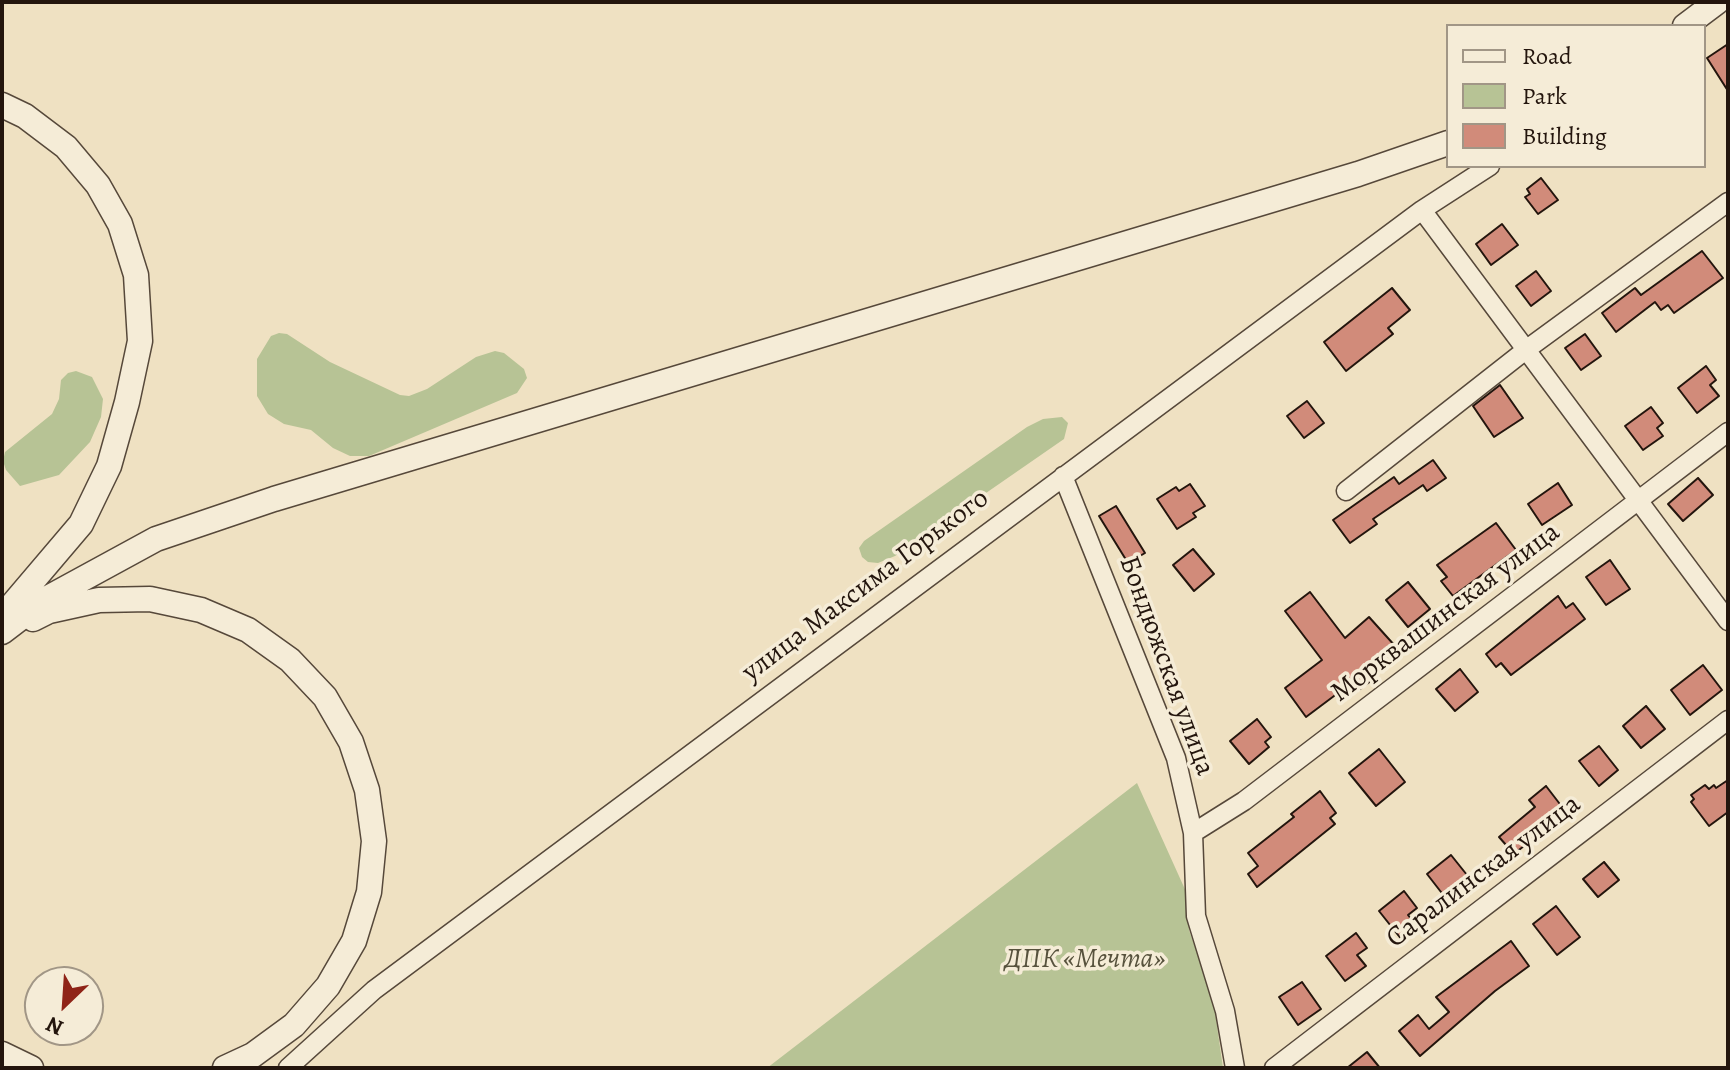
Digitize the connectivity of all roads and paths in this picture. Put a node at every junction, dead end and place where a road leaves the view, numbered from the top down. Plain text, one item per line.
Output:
1 (1717, 2) edge
2 (1688, 24) edge
3 (2, 105) edge
4 (1446, 144) edge
5 (1487, 168) edge
6 (1728, 202) edge
7 (1422, 210) junction
8 (1527, 349) junction
9 (1728, 432) edge
10 (1063, 476) junction
11 (1346, 491) dead end
12 (1637, 503) junction
13 (2, 617) edge
14 (1728, 621) edge
15 (2, 633) edge
16 (1728, 720) edge
17 (1193, 833) junction
18 (2, 1054) edge
19 (31, 1068) edge
20 (225, 1068) edge
21 (288, 1068) edge
22 (1235, 1068) edge
23 (1274, 1068) edge

1 - 2 street
3 - 13 street
4 - 15 street
5 - 7 street, улица Максима Горького
6 - 8 street
7 - 8 street
7 - 10 street, улица Максима Горького
8 - 11 street
8 - 12 street
9 - 12 street, Морквашинская улица
10 - 17 street, Бондюжская улица
10 - 21 street, улица Максима Горького
12 - 14 street
12 - 17 street, Морквашинская улица
15 - 20 street
16 - 23 street, Саралинская улица
17 - 22 street, Бондюжская улица
18 - 19 street

